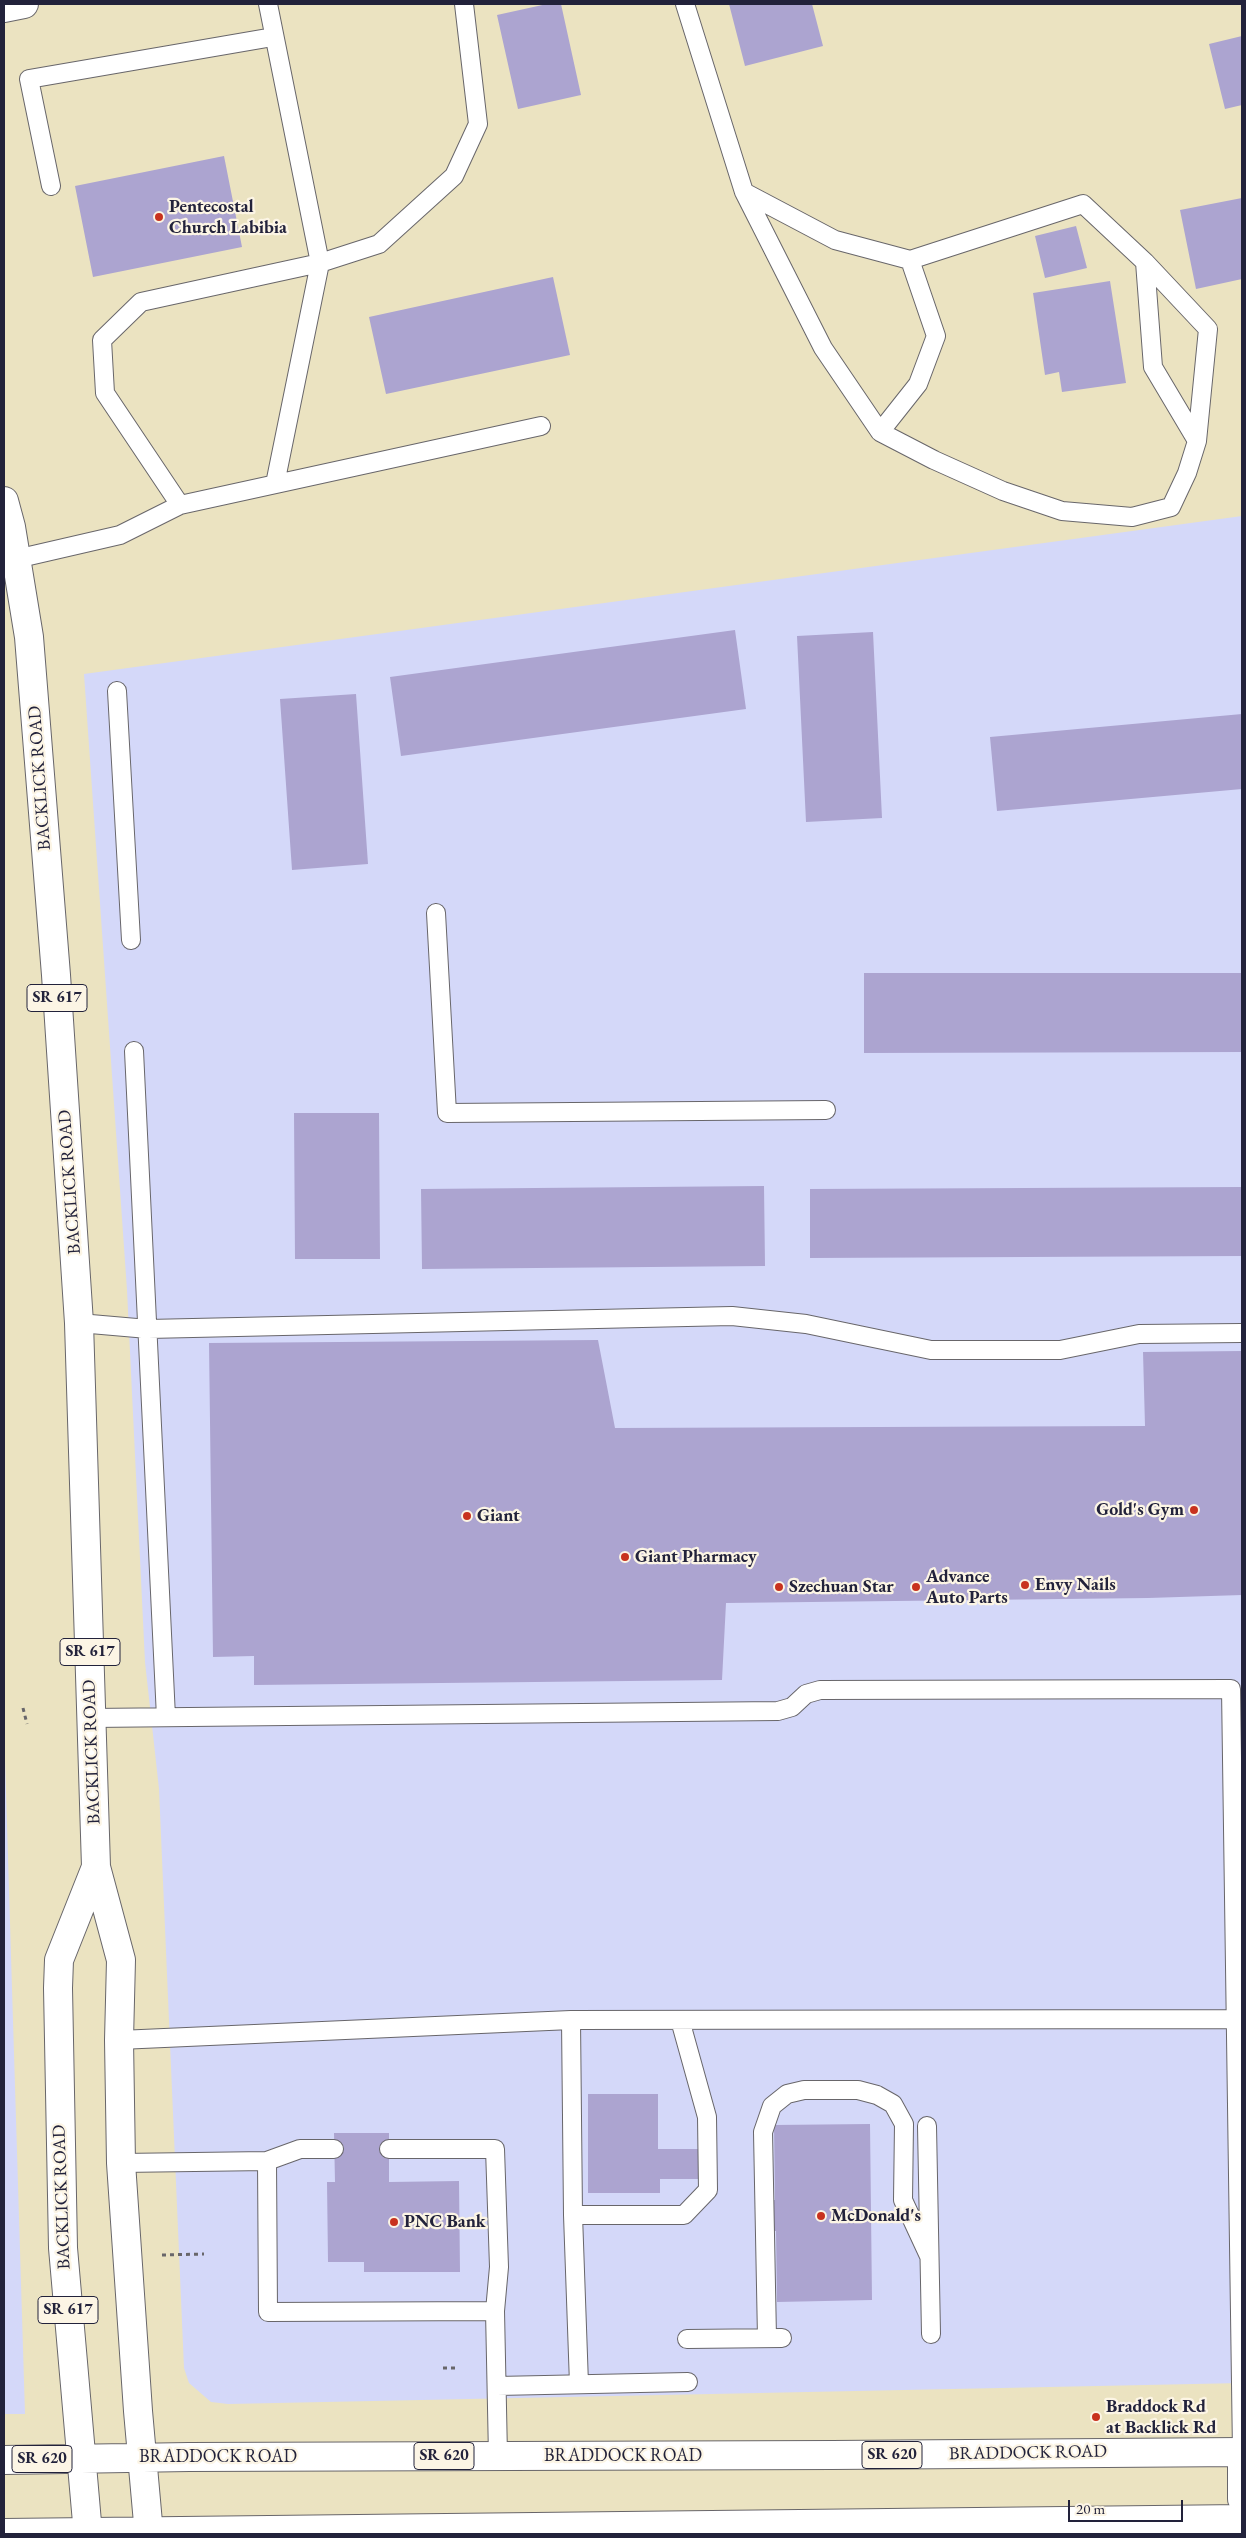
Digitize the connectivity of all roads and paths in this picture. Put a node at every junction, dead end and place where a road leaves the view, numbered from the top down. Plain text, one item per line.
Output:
1 (24, 4) edge
2 (268, 4) edge
3 (464, 4) edge
4 (685, 4) edge
5 (4, 8) edge
6 (273, 37) junction
7 (51, 186) dead end
8 (744, 192) junction
9 (910, 260) junction
10 (1145, 262) junction
11 (320, 263) junction
12 (541, 426) dead end
13 (880, 432) junction
14 (1197, 441) junction
15 (275, 484) junction
16 (4, 501) edge
17 (180, 505) junction
18 (16, 559) junction
19 (118, 691) dead end
20 (436, 913) dead end
21 (132, 940) dead end
22 (134, 1051) dead end
23 (826, 1110) dead end
24 (79, 1323) junction
25 (148, 1329) junction
26 (1242, 1333) edge
27 (23, 1708) dead end
28 (91, 1718) junction
29 (166, 1718) junction
30 (27, 1724) dead end
31 (96, 1867) junction
32 (1235, 2018) junction
33 (571, 2020) junction
34 (680, 2020) junction
35 (120, 2040) junction
36 (927, 2126) dead end
37 (334, 2149) dead end
38 (389, 2149) dead end
39 (267, 2161) junction
40 (121, 2163) junction
41 (573, 2215) junction
42 (204, 2254) dead end
43 (156, 2256) dead end
44 (929, 2256) junction
45 (495, 2311) junction
46 (931, 2334) dead end
47 (687, 2339) dead end
48 (443, 2368) dead end
49 (459, 2368) dead end
50 (688, 2382) dead end
51 (578, 2384) junction
52 (497, 2386) junction
53 (1242, 2452) edge
54 (498, 2456) junction
55 (141, 2457) junction
56 (81, 2459) junction
57 (4, 2460) edge
58 (1242, 2499) edge
59 (1242, 2519) edge
60 (748, 2529) edge
61 (149, 2532) edge
62 (4, 2533) edge
63 (88, 2533) edge

1 - 5 main road
2 - 6 lane
3 - 11 lane
4 - 8 lane
6 - 7 lane
6 - 11 lane
8 - 9 lane
8 - 13 lane
9 - 10 lane
9 - 13 lane
10 - 14 lane
10 - 14 lane
11 - 15 lane
11 - 17 lane
12 - 15 lane
13 - 14 lane
15 - 17 lane
16 - 18 main road, BACKLICK ROAD / SR 617
17 - 18 lane
18 - 24 main road, BACKLICK ROAD / SR 617
19 - 21 lane
20 - 23 lane
22 - 25 lane
24 - 25 lane
24 - 28 main road, BACKLICK ROAD / SR 617
25 - 26 lane
25 - 29 lane
27 - 30 path
28 - 29 lane
28 - 31 main road, BACKLICK ROAD / SR 617
29 - 32 lane
31 - 35 main road, BACKLICK ROAD / SR 617
31 - 56 main road, BACKLICK ROAD / SR 617
32 - 34 lane
32 - 53 lane
33 - 34 lane
33 - 35 lane
33 - 41 lane
34 - 41 lane
35 - 40 main road, BACKLICK ROAD / SR 617
36 - 44 lane
37 - 39 lane
38 - 45 lane
39 - 40 lane
39 - 45 lane
40 - 55 main road, BACKLICK ROAD / SR 617
41 - 51 lane
42 - 43 path
44 - 46 lane
44 - 47 lane
45 - 52 lane
48 - 49 path
50 - 51 lane
51 - 52 lane
52 - 54 lane
53 - 54 main road, BRADDOCK ROAD / SR 620
53 - 58 main road
54 - 55 main road, BRADDOCK ROAD / SR 620
55 - 56 main road, BRADDOCK ROAD / SR 620
55 - 61 main road, BACKLICK ROAD / SR 617
56 - 57 main road, BRADDOCK ROAD / SR 620
56 - 63 main road, BACKLICK ROAD / SR 617
59 - 60 main road
60 - 61 main road
61 - 63 main road
62 - 63 main road

